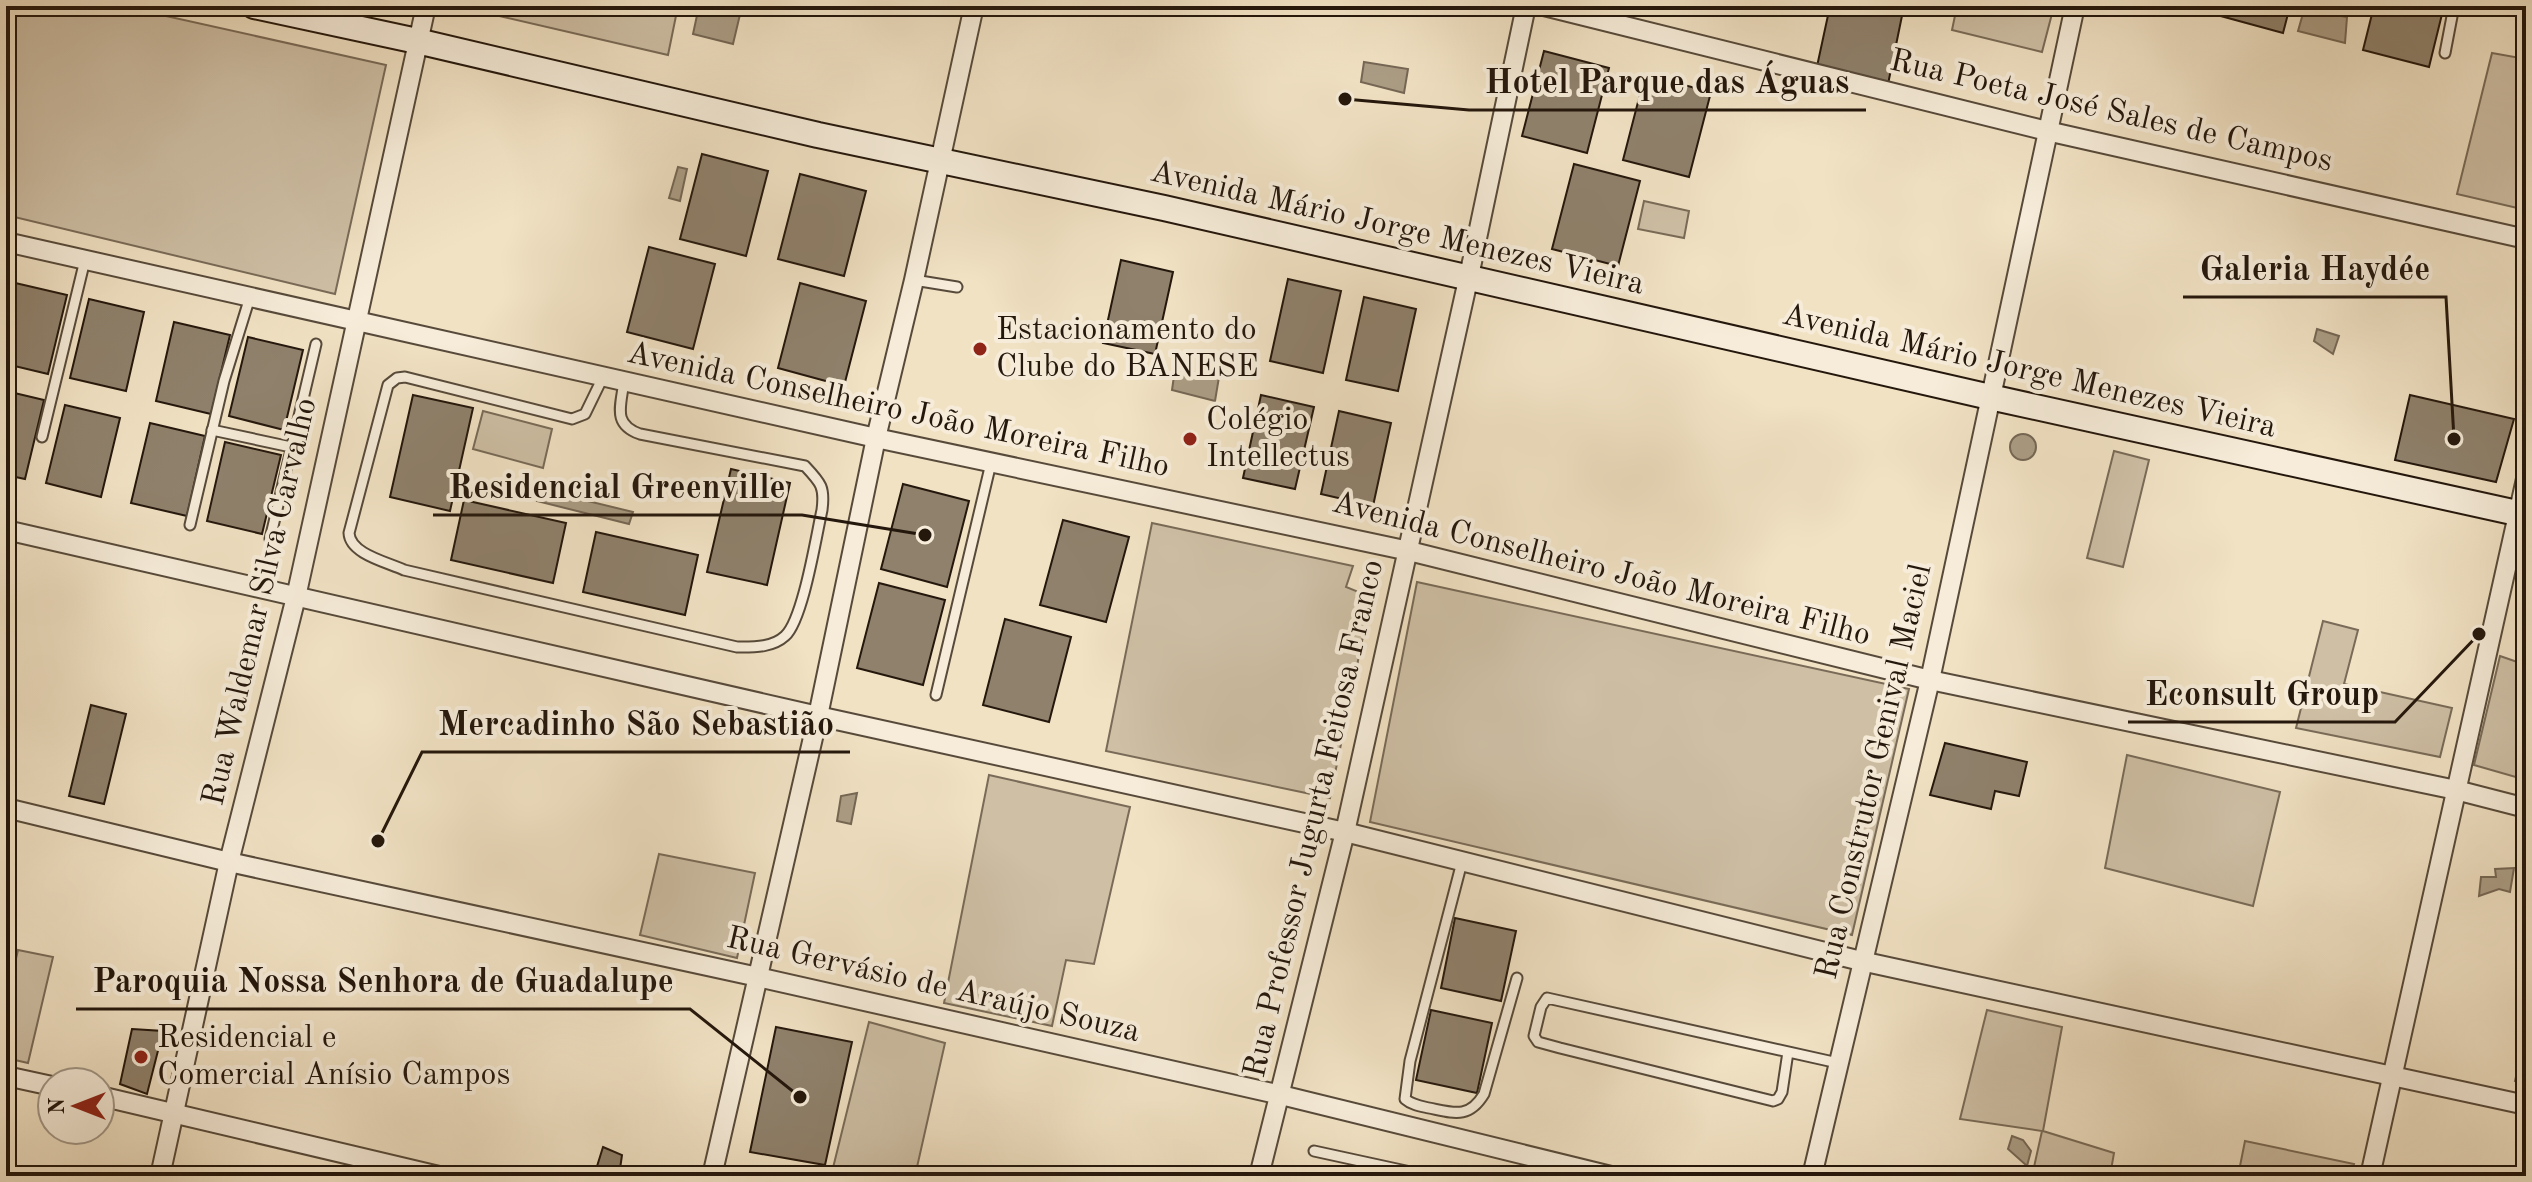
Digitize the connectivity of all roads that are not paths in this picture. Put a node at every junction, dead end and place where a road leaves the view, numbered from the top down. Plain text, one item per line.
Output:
1 (254, 6) edge
2 (426, 6) edge
3 (974, 6) edge
4 (1526, 6) edge
5 (1544, 6) edge
6 (2075, 6) edge
7 (2454, 6) edge
8 (417, 41) junction
9 (2445, 53) dead end
10 (2047, 131) junction
11 (939, 160) junction
12 (2526, 239) edge
13 (6, 242) edge
14 (85, 260) junction
15 (1468, 276) junction
16 (914, 280) junction
17 (957, 287) dead end
18 (250, 297) junction
19 (357, 321) junction
20 (316, 344) dead end
21 (603, 377) junction
22 (624, 381) junction
23 (1990, 397) junction
24 (212, 430) junction
25 (42, 437) dead end
26 (876, 438) junction
27 (291, 447) junction
28 (991, 463) junction
29 (2526, 479) edge
30 (2523, 514) edge
31 (190, 525) dead end
32 (6, 530) edge
33 (270, 539) dead end
34 (1409, 551) junction
35 (296, 597) junction
36 (1930, 680) junction
37 (936, 695) dead end
38 (818, 716) junction
39 (2456, 790) junction
40 (6, 808) edge
41 (2526, 808) edge
42 (1345, 832) junction
43 (229, 862) junction
44 (1462, 862) junction
45 (1861, 961) junction
46 (758, 977) junction
47 (1517, 978) dead end
48 (1788, 1052) junction
49 (1838, 1063) junction
50 (6, 1076) edge
51 (2393, 1076) junction
52 (36, 1083) edge
53 (1281, 1095) junction
54 (116, 1100) edge
55 (2526, 1105) edge
56 (173, 1112) junction
57 (1314, 1151) dead end
58 (160, 1176) edge
59 (439, 1176) edge
60 (712, 1176) edge
61 (1259, 1176) edge
62 (1429, 1176) edge
63 (1611, 1176) edge
64 (1812, 1176) edge
65 (2370, 1176) edge

1 - 8 street, Avenida Mário Jorge Menezes Vieira
2 - 8 street, Rua Waldemar Silva Carvalho
3 - 11 street
4 - 15 street, Rua Professor Jugurta Feitosa Franco
5 - 10 street, Rua Poeta José Sales de Campos
6 - 10 street, Rua Construtor Genival Maciel
7 - 9 lane
8 - 11 street, Avenida Mário Jorge Menezes Vieira
8 - 19 street, Rua Waldemar Silva Carvalho
10 - 12 street, Rua Poeta José Sales de Campos
10 - 23 street, Rua Construtor Genival Maciel
11 - 15 street, Avenida Mário Jorge Menezes Vieira
11 - 16 street
13 - 14 street, Avenida Conselheiro João Moreira Filho
14 - 18 street, Avenida Conselheiro João Moreira Filho
14 - 25 lane
15 - 23 street, Avenida Mário Jorge Menezes Vieira
15 - 34 street, Rua Professor Jugurta Feitosa Franco
16 - 17 lane
16 - 26 street
18 - 19 street, Avenida Conselheiro João Moreira Filho
18 - 24 lane
19 - 21 street, Avenida Conselheiro João Moreira Filho
19 - 35 street, Rua Waldemar Silva Carvalho
20 - 27 lane
21 - 22 street, Avenida Conselheiro João Moreira Filho
21 - 22 lane
22 - 26 street, Avenida Conselheiro João Moreira Filho
23 - 30 street, Avenida Mário Jorge Menezes Vieira
23 - 36 street, Rua Construtor Genival Maciel
24 - 27 lane
24 - 31 lane
26 - 28 street, Avenida Conselheiro João Moreira Filho
26 - 38 street
27 - 33 lane
28 - 34 street, Avenida Conselheiro João Moreira Filho
28 - 37 lane
29 - 30 street
30 - 39 street
32 - 35 street
34 - 36 street, Avenida Conselheiro João Moreira Filho
34 - 42 street, Rua Professor Jugurta Feitosa Franco
35 - 38 street
35 - 43 street, Rua Waldemar Silva Carvalho
36 - 39 street, Avenida Conselheiro João Moreira Filho
36 - 45 street, Rua Construtor Genival Maciel
38 - 42 street
38 - 46 street
39 - 41 street, Avenida Conselheiro João Moreira Filho
39 - 51 street
40 - 43 street, Rua Gervásio de Araújo Souza
42 - 44 street
42 - 53 street, Rua Professor Jugurta Feitosa Franco
43 - 46 street, Rua Gervásio de Araújo Souza
43 - 56 street, Rua Waldemar Silva Carvalho
44 - 45 street
44 - 47 lane
45 - 49 street, Rua Construtor Genival Maciel
45 - 51 street
46 - 53 street, Rua Gervásio de Araújo Souza
46 - 60 street
48 - 48 lane
48 - 49 lane
49 - 64 street, Rua Construtor Genival Maciel
50 - 52 street
51 - 55 street
51 - 65 street
53 - 61 street, Rua Professor Jugurta Feitosa Franco
53 - 63 street, Rua Gervásio de Araújo Souza
54 - 56 street
56 - 58 street, Rua Waldemar Silva Carvalho
56 - 59 street
57 - 62 lane

